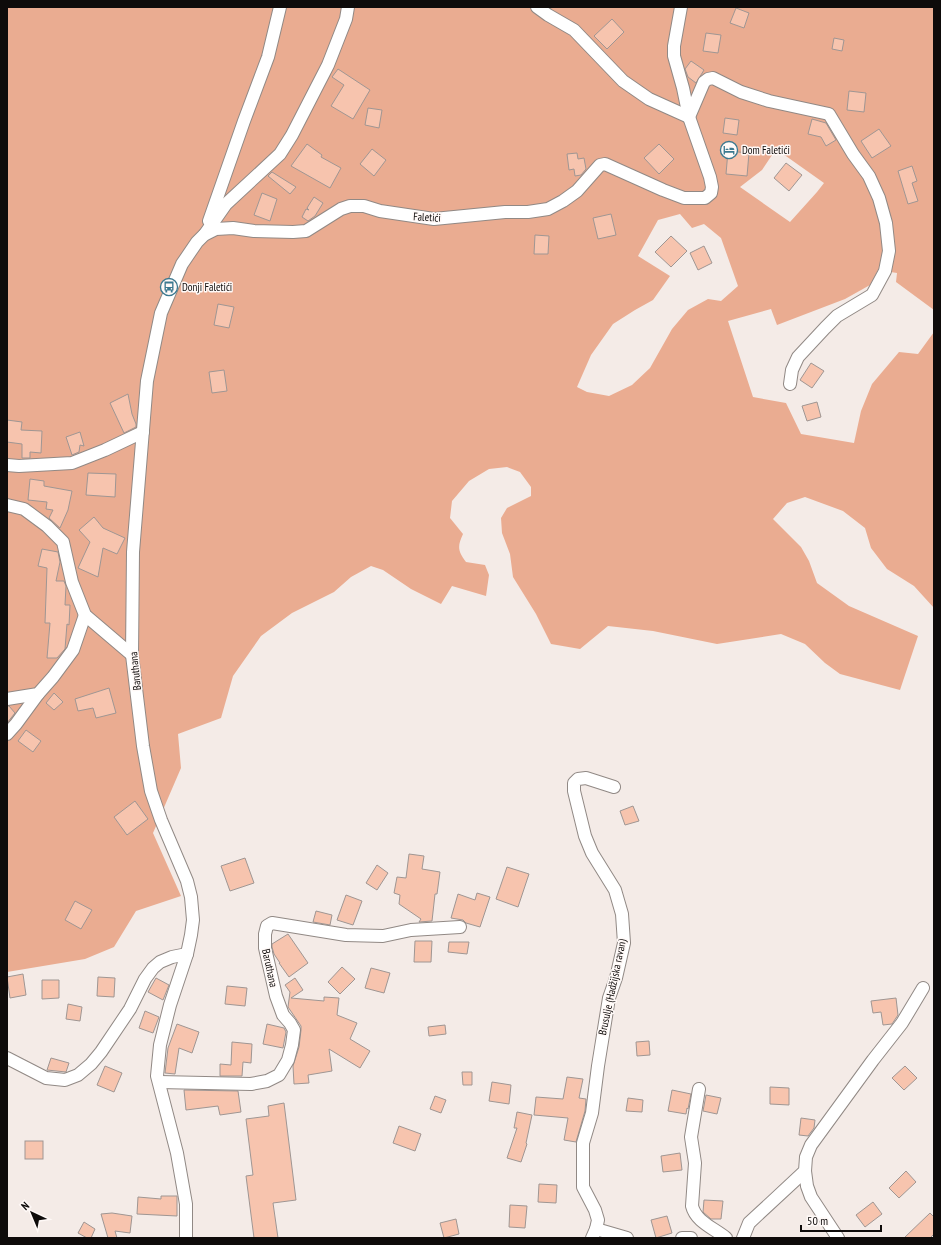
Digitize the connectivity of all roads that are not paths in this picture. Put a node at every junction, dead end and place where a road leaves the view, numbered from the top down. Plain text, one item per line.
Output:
1 (280, 7) edge
2 (348, 7) edge
3 (537, 7) edge
4 (681, 7) edge
5 (689, 117) junction
6 (204, 235) junction
7 (790, 384) dead end
8 (143, 432) junction
9 (7, 465) edge
10 (7, 505) edge
11 (85, 615) junction
12 (132, 655) junction
13 (38, 694) junction
14 (7, 699) edge
15 (7, 734) edge
16 (614, 787) dead end
17 (460, 927) dead end
18 (187, 954) junction
19 (923, 988) dead end
20 (7, 1058) edge
21 (159, 1082) junction
22 (699, 1089) dead end
23 (804, 1171) junction
24 (594, 1234) edge
25 (186, 1238) edge
26 (627, 1238) edge
27 (682, 1238) edge
28 (691, 1238) edge
29 (726, 1238) edge
30 (743, 1238) edge
31 (838, 1238) edge

1 - 6 street
2 - 6 street
3 - 5 street
4 - 5 street, Faletići
5 - 6 street, Faletići
5 - 7 street
6 - 8 street, Baruthana
8 - 9 street
8 - 12 street, Baruthana
10 - 11 street
11 - 12 street
11 - 13 street
12 - 18 street, Baruthana
13 - 14 street
13 - 15 street
16 - 24 street, Brusulje (Hadžijska ravan)
17 - 21 street, Baruthana
18 - 20 street
18 - 21 street, Baruthana
19 - 23 street
21 - 25 street, Baruthana
22 - 29 street
23 - 30 street
23 - 31 street
24 - 26 street
27 - 28 street

